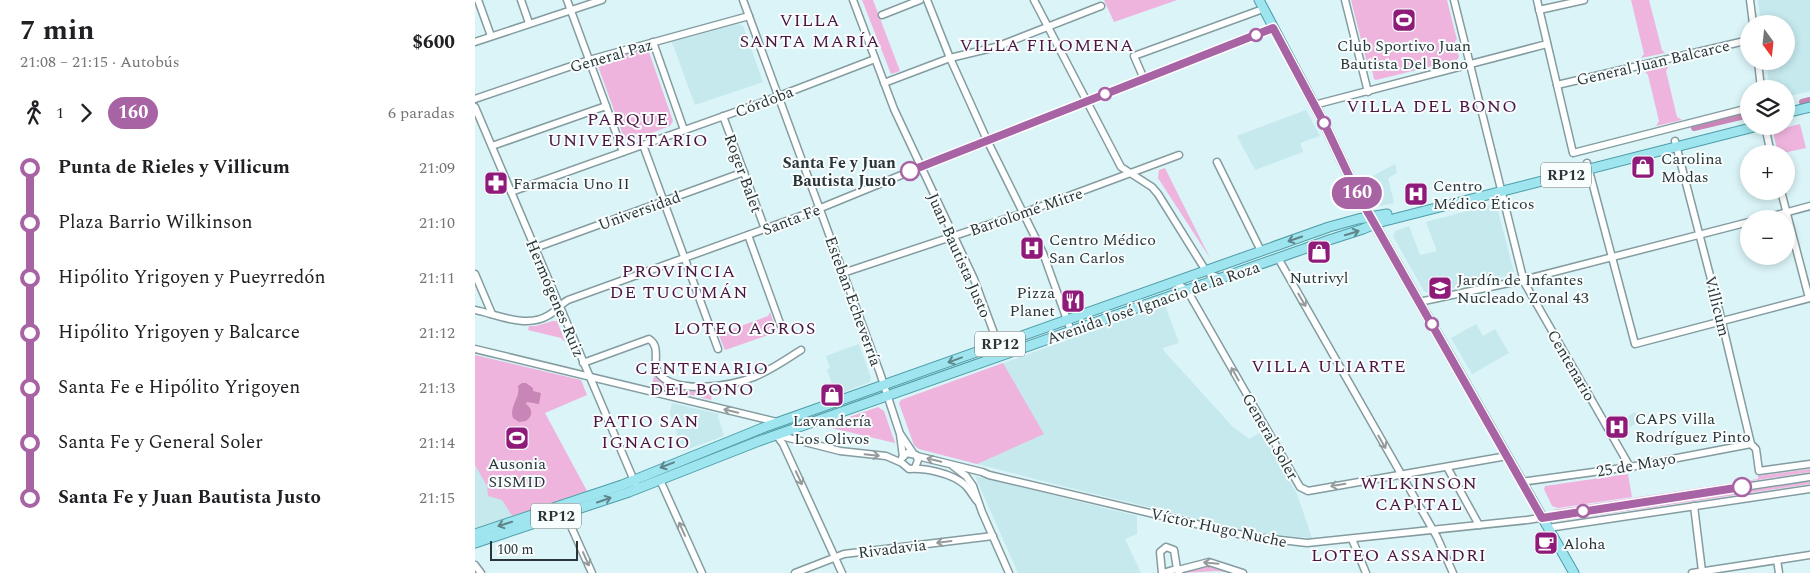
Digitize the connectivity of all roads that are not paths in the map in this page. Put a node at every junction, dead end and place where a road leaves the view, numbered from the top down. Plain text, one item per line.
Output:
1 (478, 0) edge
2 (521, 0) edge
3 (567, 0) edge
4 (602, 0) edge
5 (743, 0) edge
6 (853, 0) edge
7 (920, 0) edge
8 (927, 0) edge
9 (1034, 0) edge
10 (1259, 0) edge
11 (1345, 0) edge
12 (1454, 0) edge
13 (1537, 0) edge
14 (1584, 0) edge
15 (1750, 0) edge
16 (1101, 6) dead end
17 (570, 9) junction
18 (1263, 9) junction
19 (1539, 10) junction
20 (882, 14) dead end
21 (1752, 15) edge
22 (749, 16) junction
23 (529, 23) junction
24 (1048, 27) junction
25 (1273, 28) junction
26 (491, 36) junction
27 (475, 42) edge
28 (653, 42) junction
29 (1740, 42) edge
30 (1547, 44) junction
31 (950, 58) junction
32 (875, 59) junction
33 (589, 60) junction
34 (1471, 66) junction
35 (1144, 79) junction
36 (884, 83) junction
37 (1557, 85) junction
38 (1368, 92) junction
39 (778, 96) junction
40 (475, 99) edge
41 (1087, 101) junction
42 (1314, 105) junction
43 (606, 106) junction
44 (475, 107) edge
45 (1810, 107) edge
46 (1740, 110) edge
47 (1795, 111) edge
48 (1810, 113) edge
49 (723, 116) junction
50 (1795, 117) edge
51 (1740, 125) edge
52 (684, 130) junction
53 (1740, 130) edge
54 (987, 140) junction
55 (1676, 144) junction
56 (643, 145) junction
57 (492, 146) junction
58 (623, 152) junction
59 (1179, 155) dead end
60 (1217, 162) dead end
61 (1588, 166) junction
62 (921, 167) junction
63 (744, 172) junction
64 (1129, 174) junction
65 (1501, 188) junction
66 (511, 192) junction
67 (664, 201) junction
68 (1810, 206) edge
69 (819, 208) junction
70 (1794, 210) edge
71 (1023, 213) junction
72 (1373, 221) junction
73 (1740, 224) edge
74 (765, 229) junction
75 (748, 235) junction
76 (1699, 235) junction
77 (954, 236) junction
78 (1795, 244) edge
79 (535, 248) junction
80 (1261, 251) junction
81 (685, 258) junction
82 (1278, 258) junction
83 (1612, 258) junction
84 (1206, 271) junction
85 (843, 273) junction
86 (475, 274) edge
87 (1220, 278) junction
88 (1523, 280) junction
89 (1173, 282) junction
90 (1187, 290) junction
91 (1810, 298) edge
92 (1419, 302) junction
93 (559, 307) junction
94 (475, 310) edge
95 (492, 314) junction
96 (1067, 320) junction
97 (1722, 321) junction
98 (781, 326) dead end
99 (1071, 331) junction
100 (998, 344) junction
101 (475, 349) edge
102 (718, 349) dead end
103 (801, 350) dead end
104 (583, 363) junction
105 (589, 376) junction
106 (883, 385) junction
107 (887, 396) junction
108 (778, 422) junction
109 (901, 434) junction
110 (776, 435) junction
111 (1751, 444) junction
112 (915, 455) junction
113 (1507, 456) junction
114 (903, 460) junction
115 (951, 464) junction
116 (1810, 464) edge
117 (1447, 467) junction
118 (1630, 467) junction
119 (915, 468) junction
120 (962, 473) junction
121 (946, 475) junction
122 (989, 475) junction
123 (1401, 475) junction
124 (1810, 477) edge
125 (633, 479) junction
126 (660, 480) junction
127 (1521, 482) junction
128 (637, 488) junction
129 (1810, 489) edge
130 (977, 501) junction
131 (1693, 506) junction
132 (565, 513) junction
133 (1542, 518) junction
134 (1479, 525) junction
135 (1548, 528) junction
136 (1433, 530) junction
137 (475, 534) edge
138 (993, 536) junction
139 (1353, 539) junction
140 (475, 543) edge
141 (1810, 555) edge
142 (835, 558) junction
143 (1777, 560) junction
144 (475, 565) edge
145 (1178, 571) edge
146 (1702, 572) junction
147 (481, 573) edge
148 (592, 573) edge
149 (702, 573) edge
150 (795, 573) edge
151 (842, 573) edge
152 (1009, 573) edge
153 (1162, 573) edge
154 (1243, 573) edge
155 (1367, 573) edge
156 (1453, 573) edge
157 (1574, 573) edge
158 (1692, 573) edge
159 (1779, 573) edge

1 - 26 street
2 - 23 street
3 - 17 street
4 - 17 street
5 - 22 street, Esteban Echeverría
6 - 32 street, Juan Bautista Justo
7 - 20 street
8 - 31 street
9 - 24 street
10 - 18 main road
11 - 38 street
12 - 34 street, Centenario
13 - 19 street
14 - 19 street
15 - 21 street
16 - 24 street
17 - 23 street
17 - 33 street
18 - 25 main road
18 - 35 street
19 - 30 street
22 - 28 street, General Paz
22 - 39 street, Esteban Echeverría
23 - 26 street
24 - 31 street
24 - 41 street
25 - 35 street, Santa Fe
25 - 42 main road
26 - 27 street
28 - 33 street, General Paz
28 - 52 street
29 - 37 street, General Juan Balcarce
30 - 34 street
30 - 37 street
31 - 36 street
31 - 54 street
32 - 36 street, Juan Bautista Justo
32 - 39 street, Córdoba
33 - 40 street, General Paz
33 - 43 street
34 - 38 street
34 - 65 street, Centenario
35 - 41 street, Santa Fe
36 - 62 street, Juan Bautista Justo
37 - 46 street
38 - 42 street
39 - 49 street, Córdoba
39 - 69 street, Esteban Echeverría
41 - 54 street, Santa Fe
41 - 64 street
42 - 72 main road
43 - 57 street
43 - 58 street
44 - 57 street, Hermógenes Ruiz
45 - 47 main road
48 - 50 main road
49 - 52 street, Córdoba
49 - 63 street, Roger Balet
51 - 55 main road, Avenida José Ignacio de la Roza / RP12
52 - 56 street, Córdoba
53 - 55 main road, Avenida José Ignacio de la Roza / RP12
54 - 62 street, Santa Fe
54 - 71 street
55 - 61 main road, Avenida José Ignacio de la Roza / RP12
55 - 76 street, Villicum
56 - 58 street, Córdoba
56 - 67 street
57 - 66 street, Hermógenes Ruiz
58 - 66 street, Córdoba
59 - 64 street, Bartolomé Mitre
60 - 80 street
61 - 65 main road, Avenida José Ignacio de la Roza / RP12
61 - 83 street
62 - 69 street, Santa Fe
62 - 77 street, Juan Bautista Justo
63 - 67 street, Universidad
63 - 74 street, Roger Balet
64 - 71 street, Bartolomé Mitre
64 - 84 street
65 - 72 main road, Avenida José Ignacio de la Roza / RP12
65 - 88 street, Centenario
66 - 79 street, Hermógenes Ruiz
67 - 79 street, Universidad
67 - 81 street
68 - 70 street
69 - 74 street, Santa Fe
69 - 85 street, Esteban Echeverría
71 - 77 street, Bartolomé Mitre
71 - 96 street
72 -> 80 main road, Avenida José Ignacio de la Roza / RP12
82 -> 72 main road, Avenida José Ignacio de la Roza / RP12
72 - 92 main road
73 - 76 street
74 - 75 street, Santa Fe
75 - 81 street, Santa Fe
75 - 98 street, Roger Balet
76 - 83 street
76 - 97 street, Villicum
77 - 85 street, Bartolomé Mitre
77 - 100 street, Juan Bautista Justo
78 - 91 street
79 - 93 street, Hermógenes Ruiz
80 - 84 main road, Avenida José Ignacio de la Roza / RP12
81 - 93 street, Santa Fe
81 - 102 street
82 - 87 main road, Avenida José Ignacio de la Roza / RP12
82 -> 123 street
83 - 88 street
83 - 97 street
84 - 87 street
84 - 89 main road, Avenida José Ignacio de la Roza / RP12
85 - 106 street, Esteban Echeverría
86 - 95 street
87 - 90 main road, Avenida José Ignacio de la Roza / RP12
88 - 92 street
88 - 118 street, Centenario
89 - 90 street
89 - 96 main road, Avenida José Ignacio de la Roza / RP12
90 - 99 main road, Avenida José Ignacio de la Roza / RP12
123 -> 90 street, General Soler
91 - 97 street
92 - 113 main road
93 - 95 street, Santa Fe
93 - 104 street, Hermógenes Ruiz
94 - 95 street, Santa Fe
96 - 99 street
96 - 100 main road, Avenida José Ignacio de la Roza / RP12
97 - 111 street, Villicum
99 - 107 main road, Avenida José Ignacio de la Roza / RP12
100 -> 106 main road, Avenida José Ignacio de la Roza / RP12
101 - 105 street
103 - 104 street
104 - 105 street, Hermógenes Ruiz
108 -> 105 street
105 - 125 street, Hermógenes Ruiz
106 - 107 street, Esteban Echeverría
106 - 108 main road, Avenida José Ignacio de la Roza / RP12
107 - 109 street, Esteban Echeverría
107 - 110 main road, Avenida José Ignacio de la Roza / RP12
108 -> 125 main road, Avenida José Ignacio de la Roza / RP12
109 - 112 street, Esteban Echeverría
109 - 114 street, Esteban Echeverría
110 -> 114 street
110 - 126 main road, Avenida José Ignacio de la Roza / RP12
110 -> 142 street
111 - 116 street, Villicum
111 - 118 street, 25 de Mayo
112 - 114 street
115 -> 112 street
112 - 119 street
113 - 117 street
113 - 127 main road
114 - 119 street
115 - 120 street
115 - 122 street, Víctor Hugo Nuche
117 - 123 street
117 - 134 street
118 - 127 street, 25 de Mayo
119 - 121 street
120 - 121 street
120 - 122 street, Víctor Hugo Nuche
120 - 130 street
121 - 130 street
122 - 139 street, Víctor Hugo Nuche
123 - 136 street
124 - 133 street, Víctor Hugo Nuche
125 - 128 street, Hermógenes Ruiz
125 -> 137 main road, Avenida José Ignacio de la Roza / RP12
126 - 128 main road, Avenida José Ignacio de la Roza / RP12
149 -> 126 street
127 - 133 main road
132 -> 128 main road, Avenida José Ignacio de la Roza / RP12
129 - 131 street
130 - 138 street
131 - 135 street
131 - 146 street
132 - 140 main road, Avenida José Ignacio de la Roza / RP12
132 -> 148 street
133 - 134 street, Víctor Hugo Nuche
133 - 135 main road
134 - 136 street, Víctor Hugo Nuche
135 - 157 main road
136 - 139 street, Víctor Hugo Nuche
136 - 156 street
138 -> 142 street, Rivadavia
138 - 152 street
139 - 155 street
141 - 143 street
142 - 150 street, Rivadavia
142 - 151 street
143 - 146 street
143 - 159 street
144 - 147 street
145 - 153 street
145 - 153 street
154 -> 145 street
146 - 158 street

